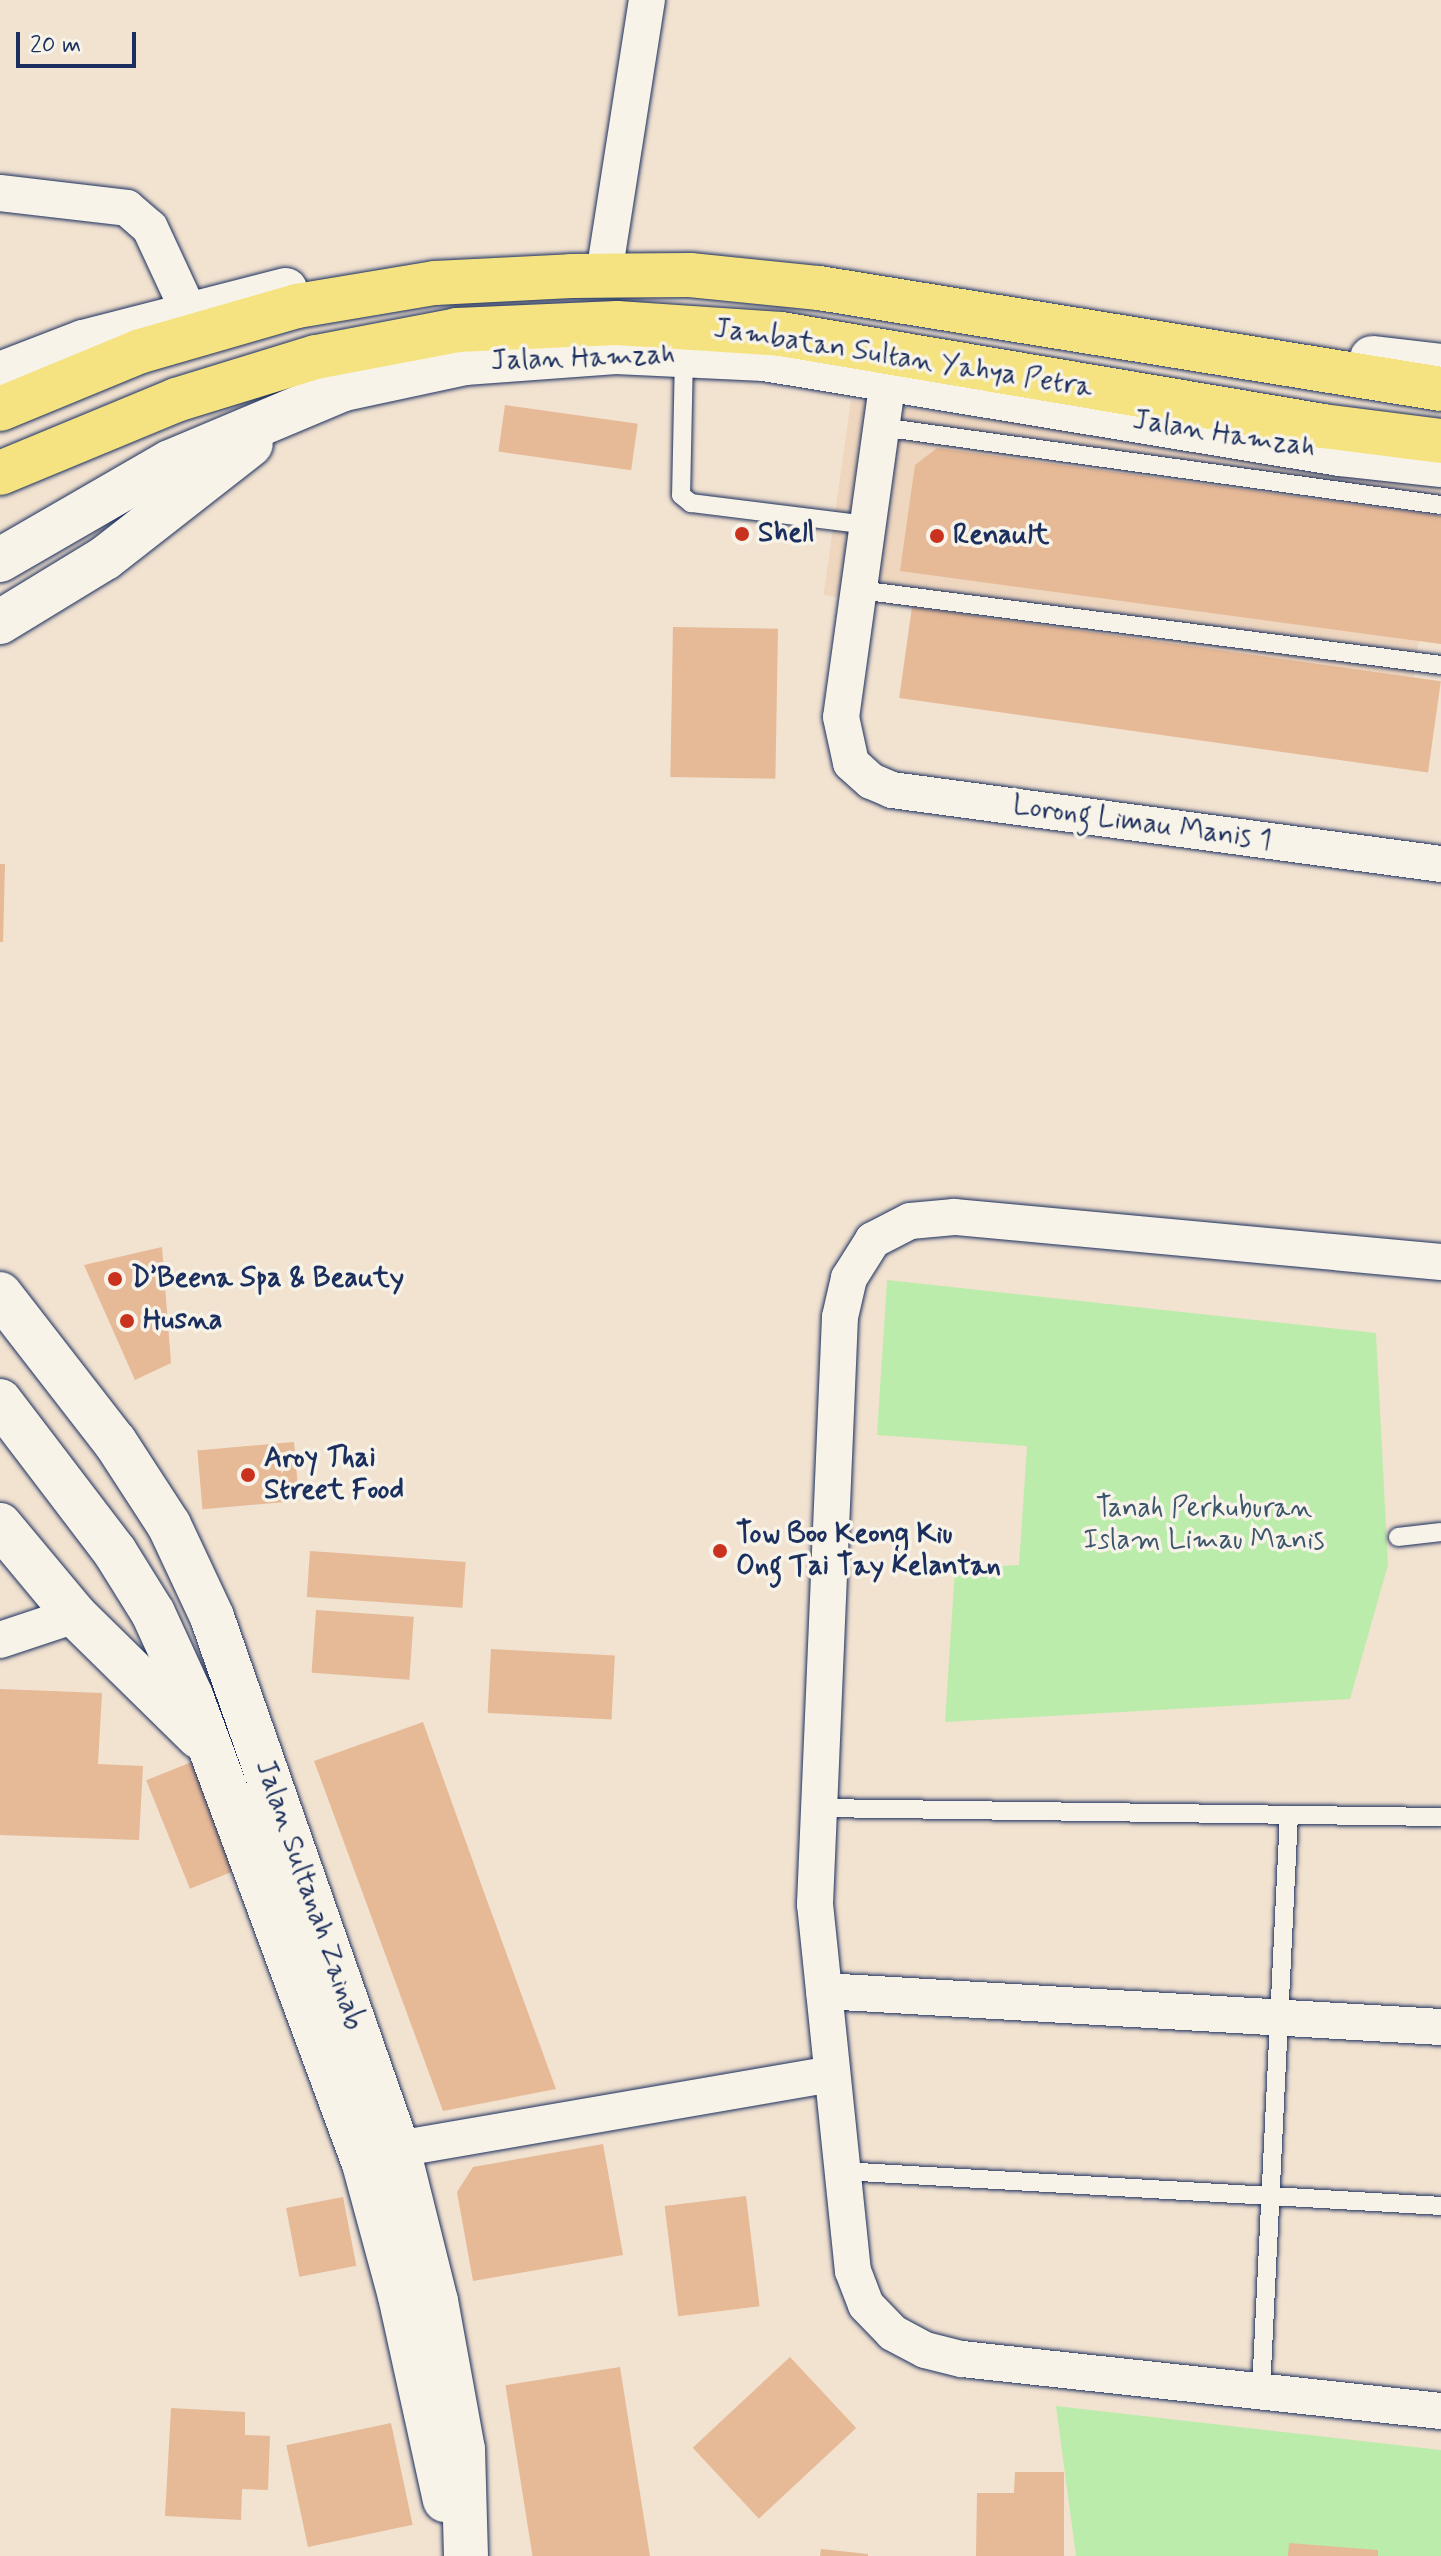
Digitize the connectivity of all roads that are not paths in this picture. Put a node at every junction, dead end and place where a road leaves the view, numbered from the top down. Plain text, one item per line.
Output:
1 (647, 0) edge
2 (0, 193) edge
3 (607, 255) junction
4 (189, 312) junction
5 (684, 355) junction
6 (1441, 366) edge
7 (0, 374) edge
8 (888, 379) junction
9 (1441, 389) edge
10 (300, 405) junction
11 (0, 409) edge
12 (881, 427) junction
13 (1441, 441) edge
14 (1441, 465) edge
15 (0, 473) edge
16 (1441, 505) edge
17 (868, 525) junction
18 (0, 560) edge
19 (859, 590) junction
20 (0, 622) edge
21 (1441, 665) edge
22 (1441, 864) edge
23 (1441, 1262) edge
24 (0, 1294) edge
25 (0, 1401) edge
26 (0, 1525) edge
27 (1441, 1532) edge
28 (1398, 1537) dead end
29 (75, 1615) junction
30 (0, 1640) edge
31 (212, 1750) junction
32 (819, 1808) junction
33 (1289, 1815) junction
34 (1441, 1817) edge
35 (824, 1991) junction
36 (1283, 2018) junction
37 (1441, 2027) edge
38 (832, 2074) junction
39 (398, 2149) junction
40 (842, 2171) junction
41 (1273, 2196) junction
42 (1441, 2206) edge
43 (1261, 2391) junction
44 (1441, 2411) edge
45 (460, 2556) edge
46 (466, 2556) edge

1 - 3 street
2 - 4 street
3 - 4 main road
3 - 6 main road
4 - 7 main road
5 - 8 main road, Jalan Hamzah
5 - 10 main road, Jalan Hamzah
5 - 17 lane
8 - 12 street
8 - 14 main road, Jalan Hamzah
9 - 11 highway, Jambatan Sultan Yahya Petra
10 - 18 main road, Jalan Hamzah
10 - 20 main road
12 - 16 lane
12 - 17 street
13 - 15 highway, Jambatan Sultan Yahya Petra
17 - 19 street
19 - 21 lane
19 - 22 street, Lorong Limau Manis 1
23 - 32 street
24 - 39 main road, Jalan Sultanah Zainab
25 - 31 main road, Jalan Sultanah Zainab
26 - 29 main road
27 - 28 lane
29 - 30 street
29 - 31 main road
31 - 45 main road, Jalan Sultanah Zainab
32 - 33 lane
32 - 35 street
33 - 34 lane
33 - 36 lane
35 - 36 street
35 - 38 street
36 - 37 street
36 - 41 lane
38 - 39 street
38 - 40 street
39 - 46 main road, Jalan Sultanah Zainab
40 - 41 lane
40 - 43 street
41 - 42 lane
41 - 43 lane
43 - 44 street

